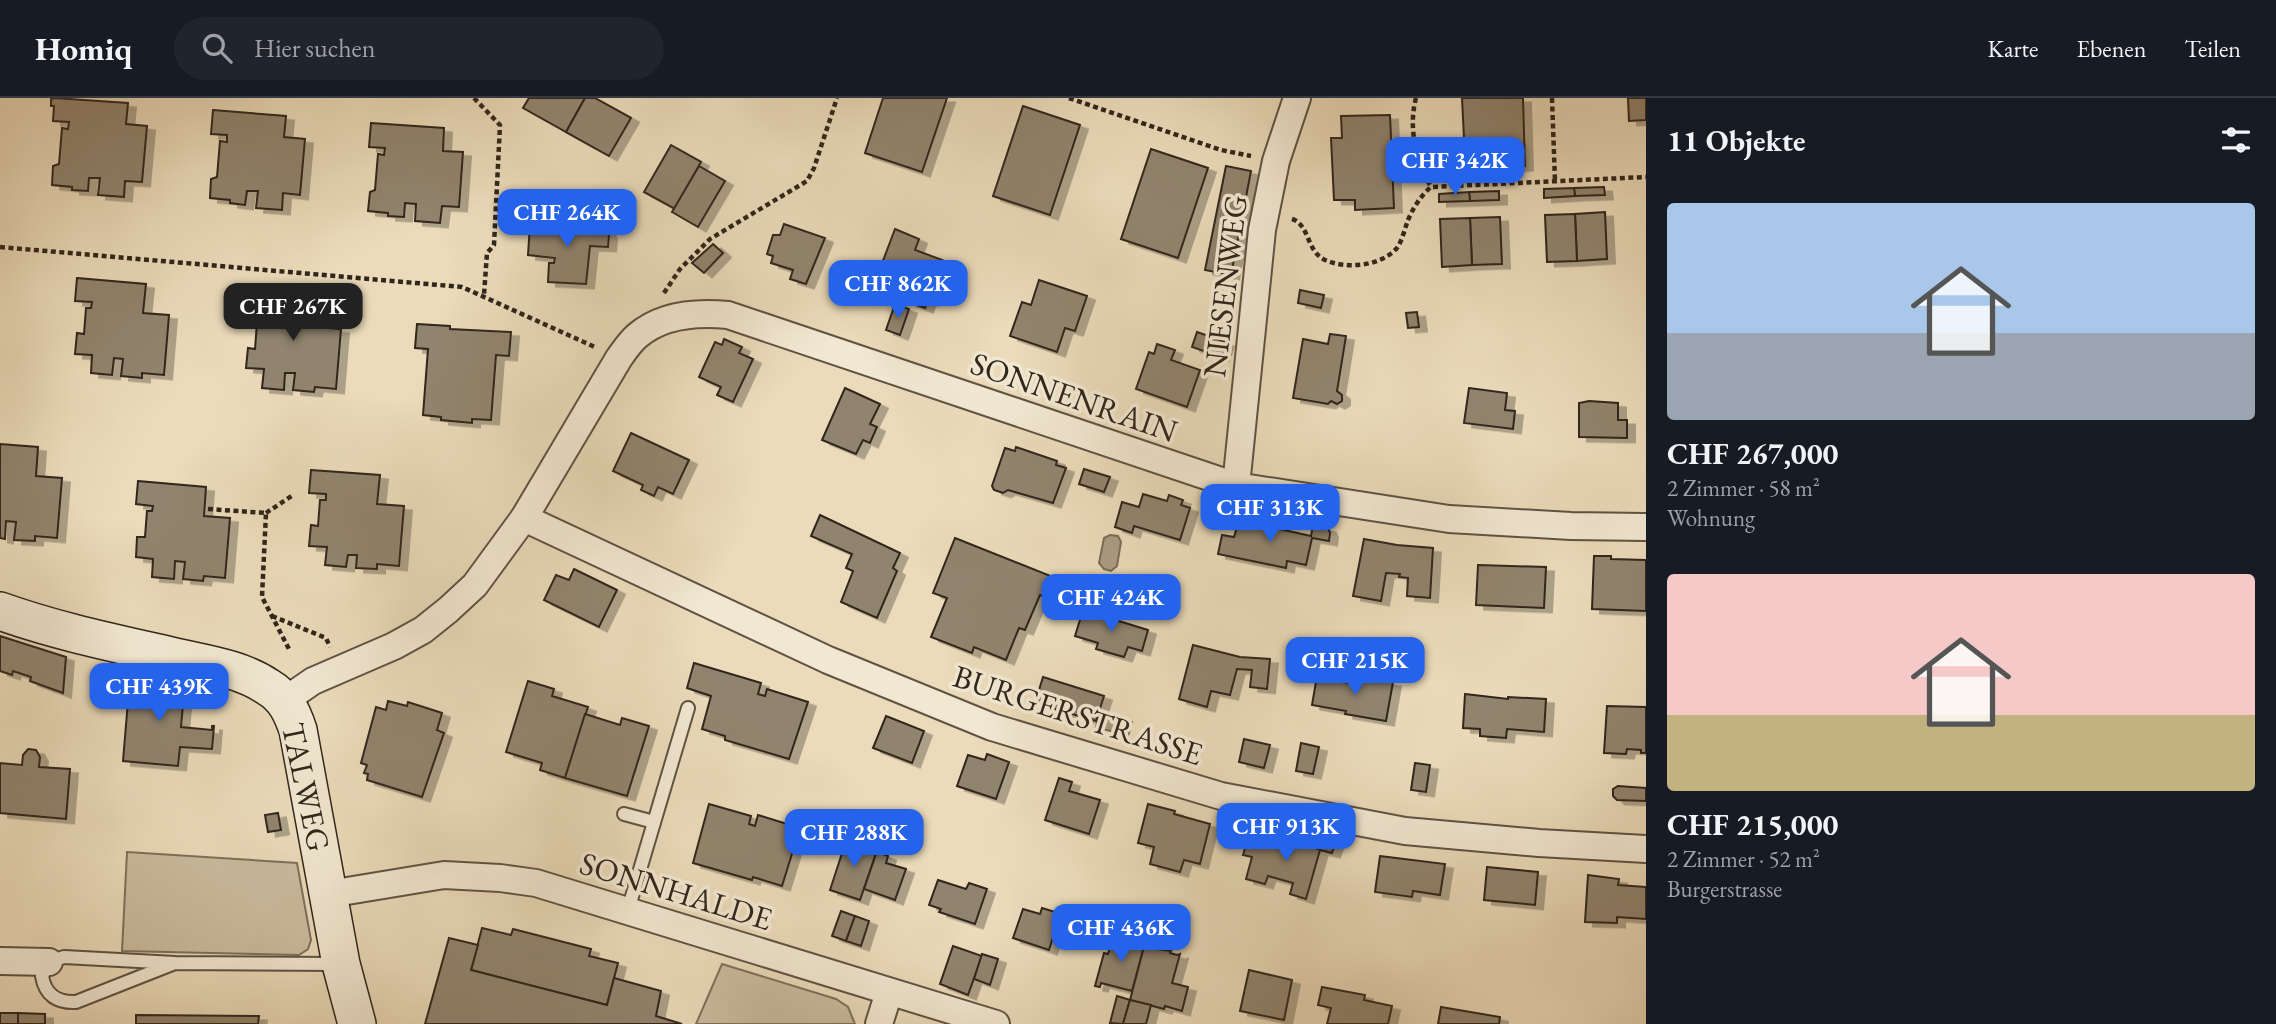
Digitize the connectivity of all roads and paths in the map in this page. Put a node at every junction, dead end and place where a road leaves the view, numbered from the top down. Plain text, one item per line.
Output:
1 (474, 98) edge
2 (837, 98) edge
3 (1069, 98) edge
4 (1297, 98) edge
5 (1416, 98) edge
6 (1552, 98) edge
7 (1229, 152) dead end
8 (1646, 177) edge
9 (1555, 181) junction
10 (1431, 187) junction
11 (1266, 210) junction
12 (0, 247) edge
13 (484, 295) junction
14 (644, 331) junction
15 (619, 358) junction
16 (1236, 486) junction
17 (293, 495) dead end
18 (208, 509) dead end
19 (266, 513) junction
20 (524, 518) junction
21 (1646, 527) edge
22 (0, 611) edge
23 (271, 615) junction
24 (289, 649) dead end
25 (337, 670) junction
26 (284, 701) junction
27 (688, 708) dead end
28 (624, 814) dead end
29 (654, 822) junction
30 (1646, 849) edge
31 (329, 894) junction
32 (628, 910) junction
33 (0, 961) edge
34 (49, 962) junction
35 (175, 962) junction
36 (341, 964) junction
37 (888, 992) junction
38 (342, 1024) edge
39 (357, 1024) edge
40 (879, 1024) edge
41 (996, 1024) edge

1 - 13 path
2 - 14 path
3 - 7 path
4 - 11 street, NIESENWEG
5 - 10 path
6 - 9 path
8 - 9 path
9 - 10 path
10 - 11 path
11 - 16 street, NIESENWEG
12 - 13 path
13 - 15 path
14 - 15 street, SONNENRAIN
14 - 16 street, SONNENRAIN
15 - 20 street, SONNENRAIN
16 - 21 street, SONNENRAIN
17 - 19 path
18 - 19 path
19 - 23 path
20 - 25 street, SONNENRAIN
20 - 30 street, BURGERSTRASSE
22 - 26 street, TALWEG
23 - 24 path
23 - 25 path
25 - 26 street, SONNENRAIN
26 - 31 street, TALWEG
27 - 29 lane
28 - 29 lane
29 - 32 lane
31 - 32 street, SONNHALDE
31 - 36 street, TALWEG
32 - 37 street, SONNHALDE
33 - 34 street
34 - 35 lane
34 - 35 lane
35 - 36 lane
36 - 38 street, TALWEG
36 - 39 street, TALWEG
37 - 40 street
37 - 41 street, SONNHALDE

